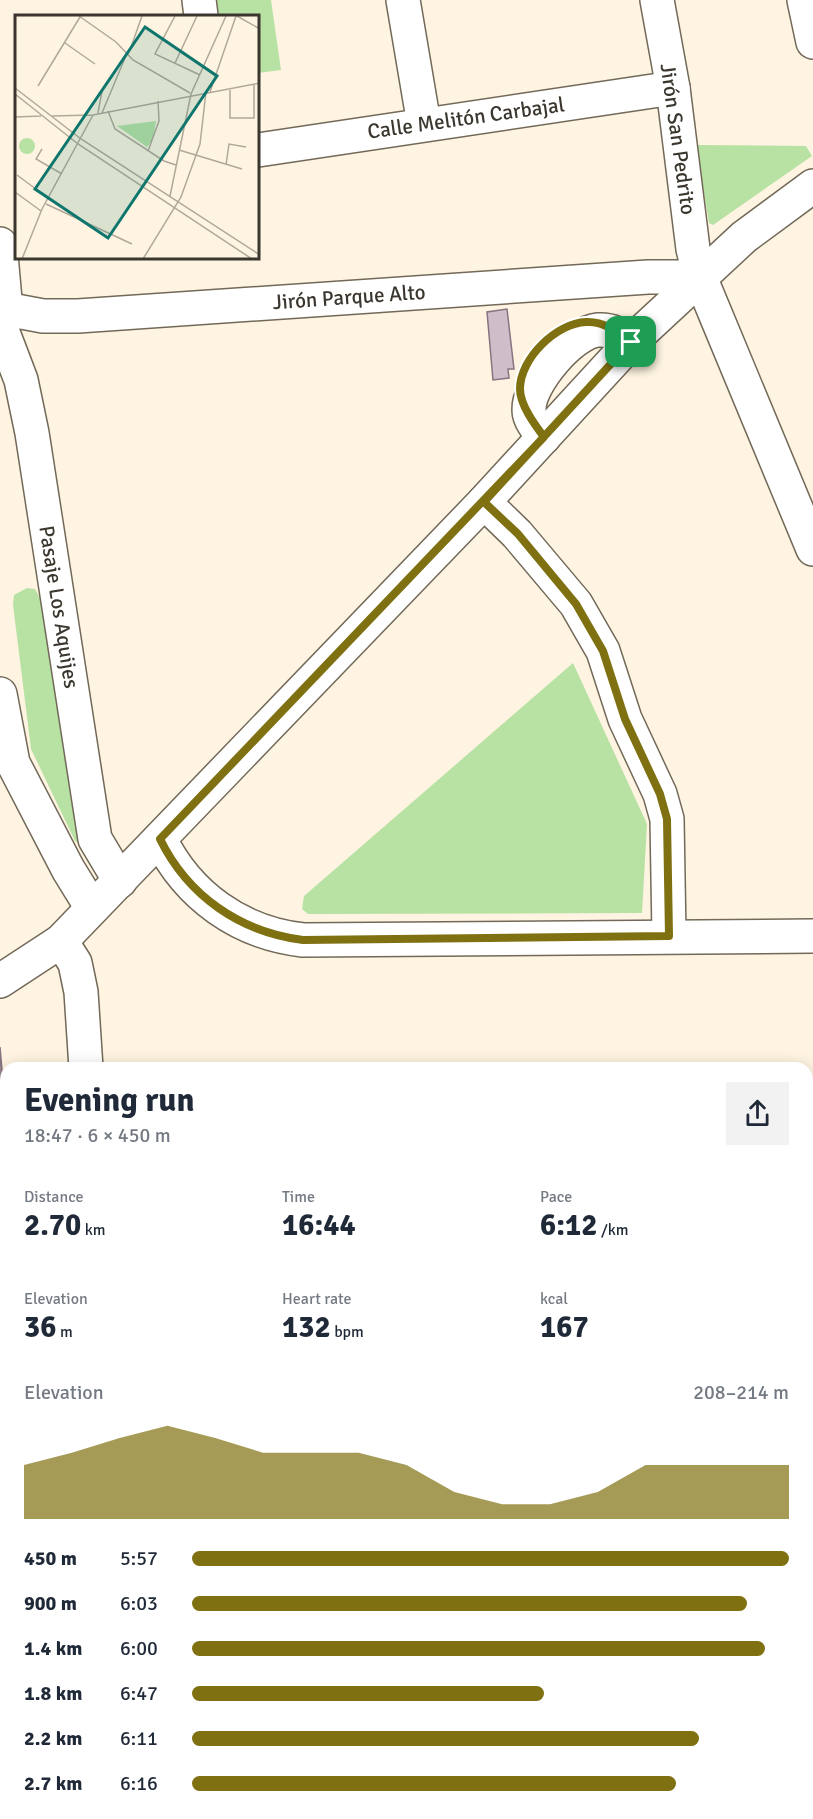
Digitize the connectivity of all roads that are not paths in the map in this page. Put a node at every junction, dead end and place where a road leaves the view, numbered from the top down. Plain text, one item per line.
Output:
1 (199, 0) edge
2 (403, 0) edge
3 (657, 0) edge
4 (804, 0) edge
5 (201, 15) edge
6 (813, 42) edge
7 (673, 88) junction
8 (424, 124) junction
9 (260, 150) edge
10 (813, 187) edge
11 (0, 244) edge
12 (700, 277) junction
13 (2, 323) edge
14 (625, 338) junction
15 (536, 424) junction
16 (484, 502) junction
17 (813, 549) edge
18 (0, 694) edge
19 (160, 839) junction
20 (120, 880) junction
21 (92, 908) junction
22 (669, 936) junction
23 (813, 936) edge
24 (61, 941) junction
25 (0, 981) edge
26 (86, 1062) edge

1 - 5 street
2 - 8 street
3 - 7 street, Jirón San Pedrito
4 - 6 street
7 - 8 street, Calle Melitón Carbajal
7 - 12 street, Jirón San Pedrito
8 - 9 street, Calle Melitón Carbajal
10 - 12 street
11 - 13 street, Pasaje Los Aquijes
12 - 13 street, Jirón Parque Alto
12 - 14 street
12 - 17 street, Jirón San Pedrito
13 - 20 street, Pasaje Los Aquijes
14 - 15 street
14 - 15 street
15 - 16 street
16 - 19 street
16 - 22 street
18 - 21 street
19 - 20 street
19 - 22 street
20 - 21 street
21 - 24 street
22 - 23 street
24 - 25 street
24 - 26 street

